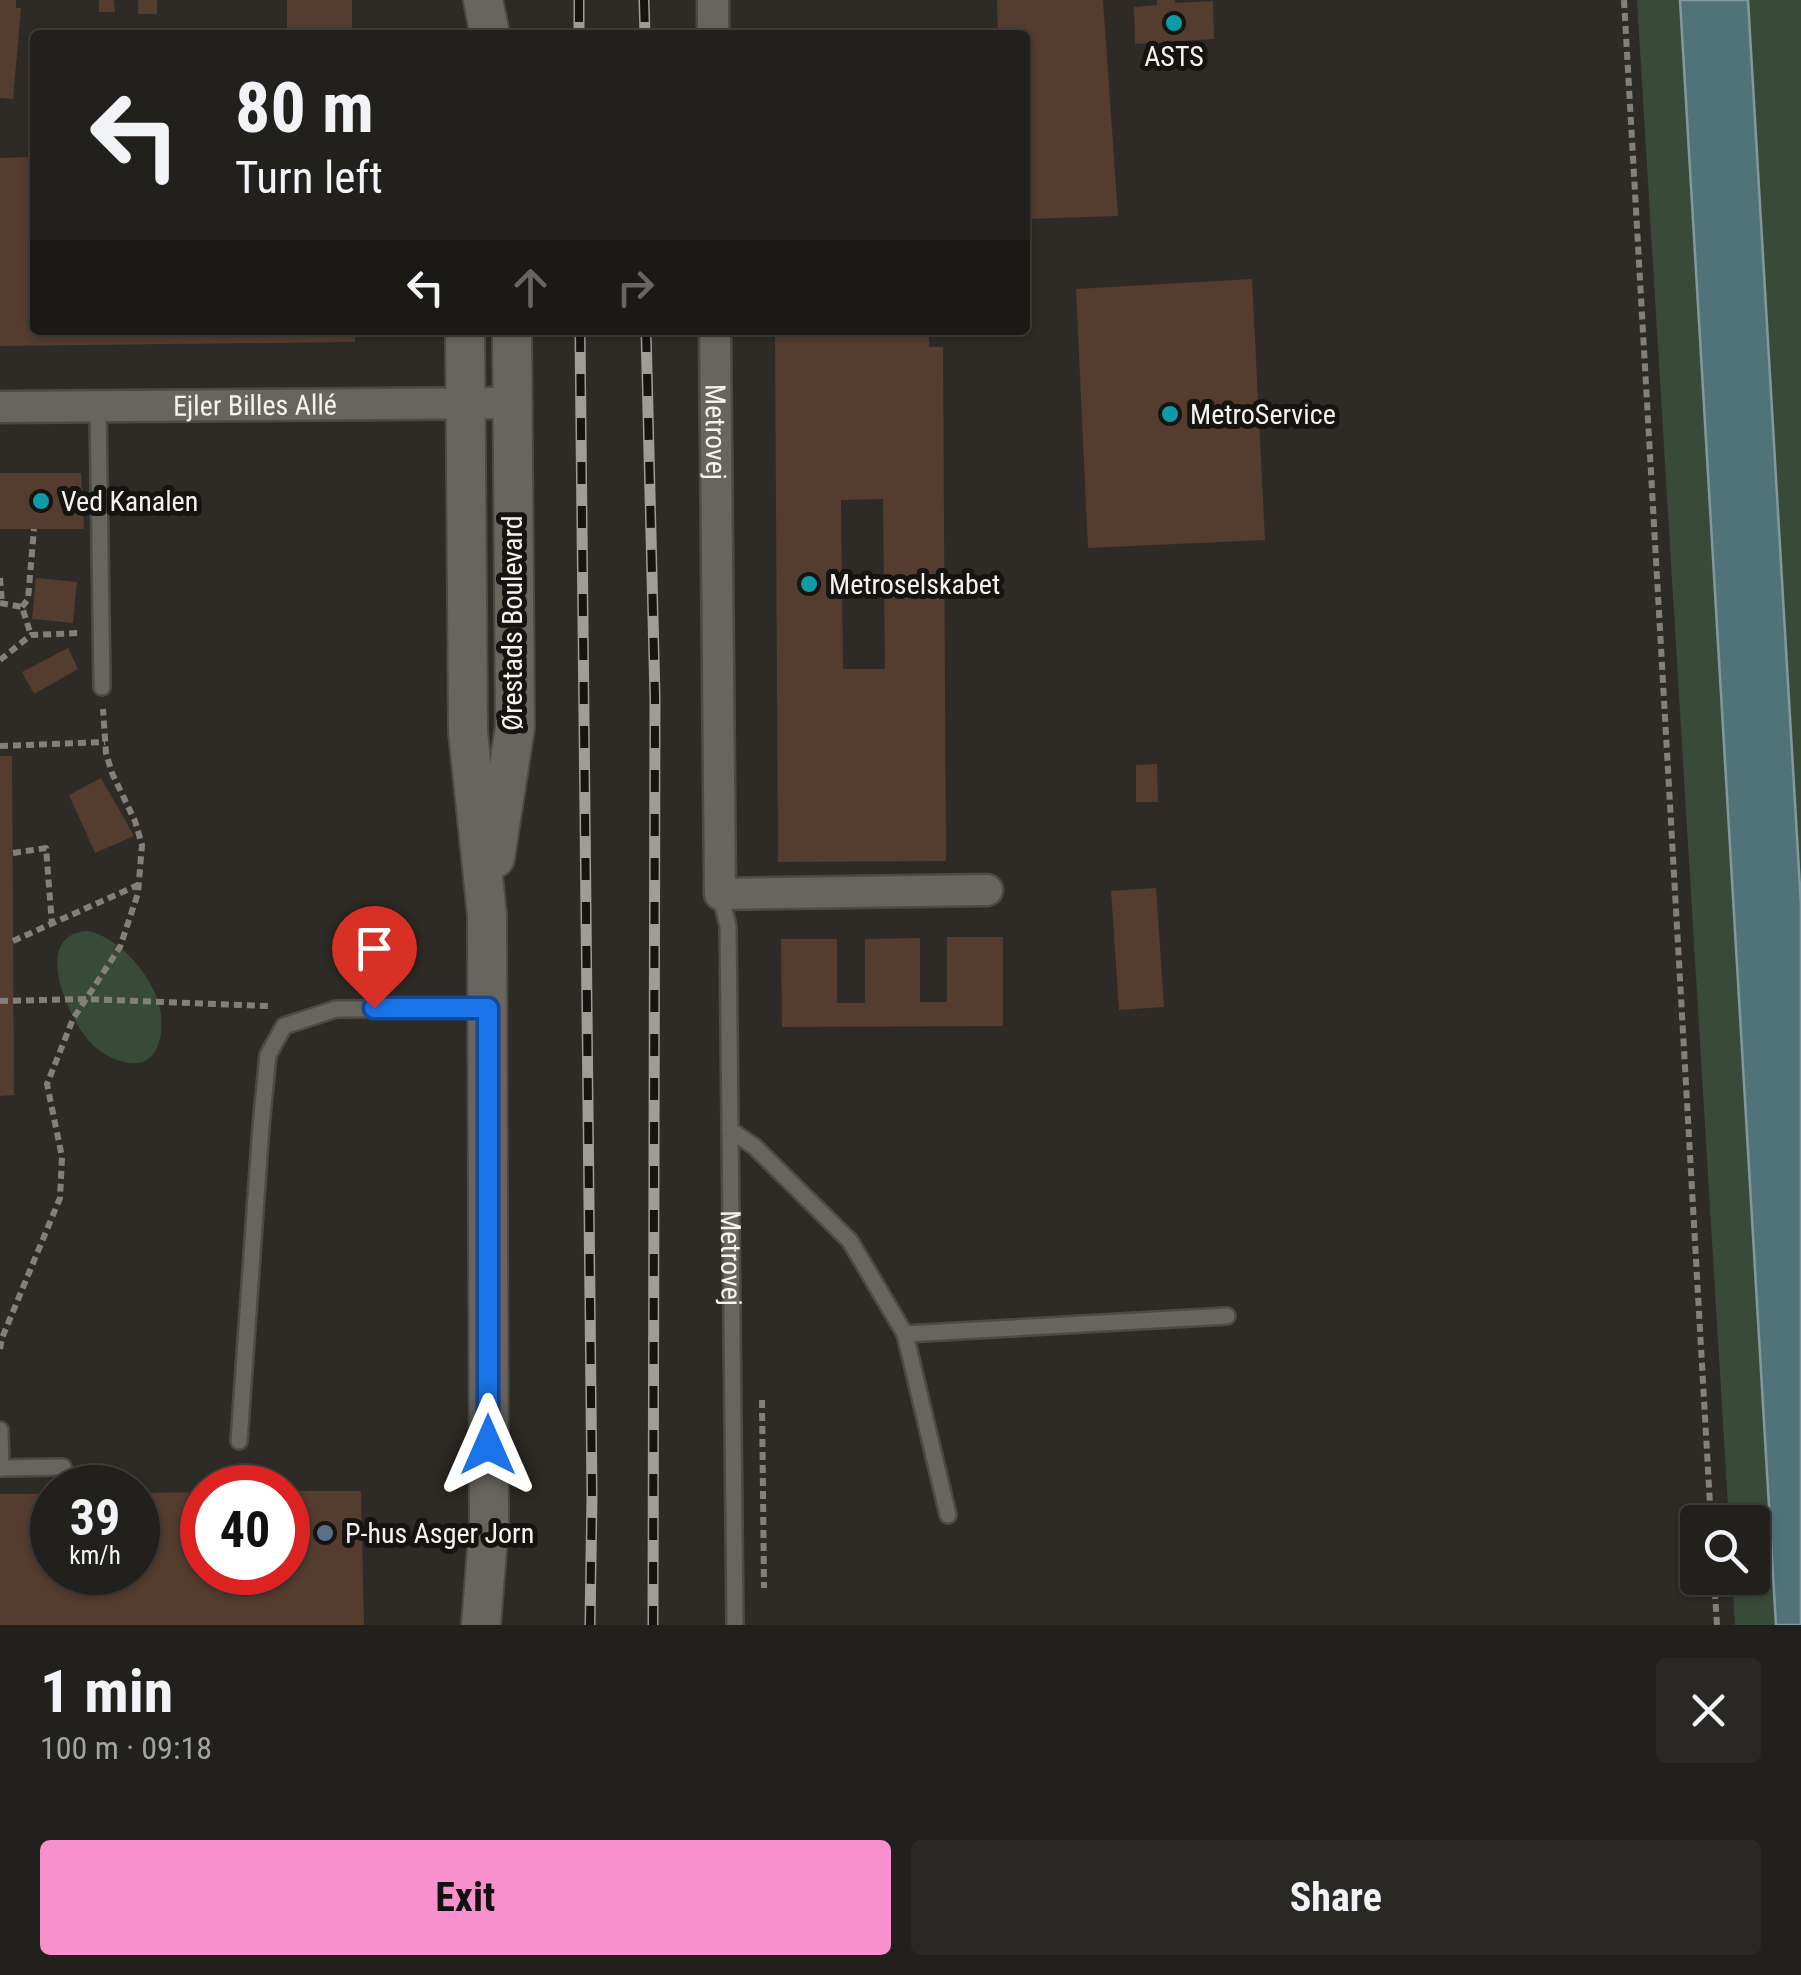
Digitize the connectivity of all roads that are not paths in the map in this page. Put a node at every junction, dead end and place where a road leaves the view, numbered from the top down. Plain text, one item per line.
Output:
1 (470, 0) edge
2 (483, 0) edge
3 (713, 0) edge
4 (465, 30) edge
5 (489, 30) edge
6 (713, 30) edge
7 (464, 335) edge
8 (512, 335) edge
9 (716, 335) edge
10 (512, 403) junction
11 (465, 404) junction
12 (98, 407) junction
13 (0, 408) edge
14 (102, 686) road end
15 (986, 890) dead end
16 (720, 894) junction
17 (487, 915) junction
18 (488, 1008) junction
19 (730, 1130) junction
20 (1226, 1316) dead end
21 (905, 1334) junction
22 (0, 1430) edge
23 (239, 1441) dead end
24 (0, 1468) edge
25 (30, 1468) edge
26 (948, 1515) dead end
27 (489, 1524) junction
28 (481, 1625) edge
29 (504, 1625) edge
30 (735, 1625) edge

1 - 4 street
2 - 5 street
3 - 6 street
7 - 11 street, Ørestads Boulevard
8 - 10 street, Ørestads Boulevard
9 - 16 street, Metrovej
10 - 11 street, Ejler Billes Allé
10 - 17 street, Ørestads Boulevard
11 - 12 street, Ejler Billes Allé
11 - 17 street, Ørestads Boulevard
12 - 13 street, Ejler Billes Allé
12 - 14 lane
15 - 16 street
16 - 19 lane, Metrovej
17 - 18 street, Ørestads Boulevard
18 - 23 lane
18 - 27 street, Ørestads Boulevard
19 - 21 lane
19 - 30 lane, Metrovej
20 - 21 lane
21 - 26 lane
22 - 24 lane
24 - 25 lane
27 - 28 street, Ørestads Boulevard
27 - 29 street, Ørestads Boulevard

